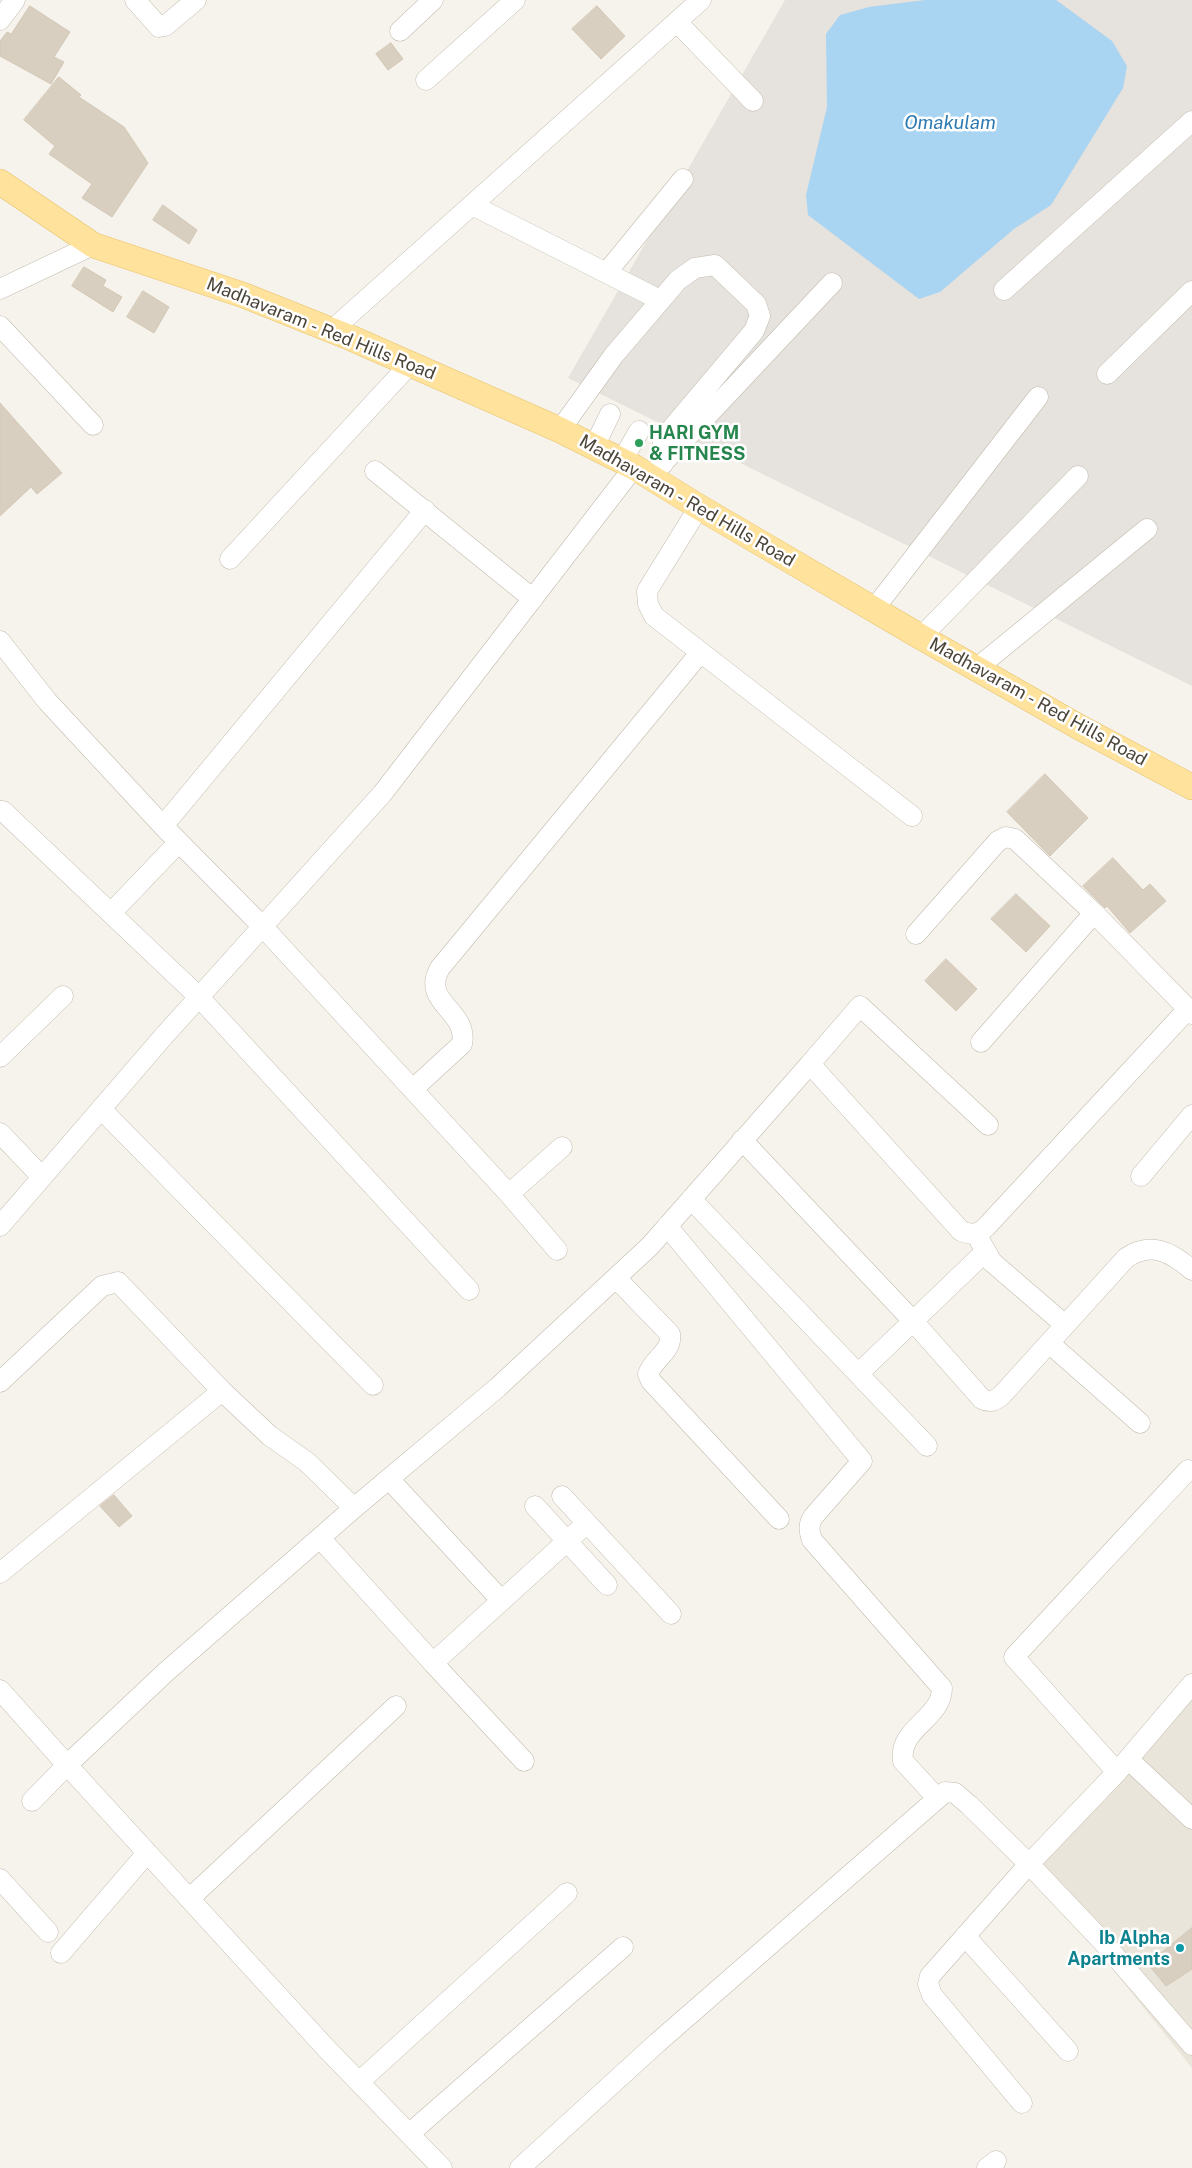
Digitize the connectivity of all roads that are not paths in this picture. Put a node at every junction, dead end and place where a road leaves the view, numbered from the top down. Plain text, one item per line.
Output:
1 (16, 0) edge
2 (134, 0) edge
3 (196, 0) edge
4 (433, 0) edge
5 (701, 0) edge
6 (512, 1) edge
7 (0, 20) edge
8 (677, 22) junction
9 (400, 31) dead end
10 (426, 80) dead end
11 (753, 101) dead end
12 (1192, 120) edge
13 (683, 179) dead end
14 (0, 182) edge
15 (472, 205) junction
16 (93, 245) junction
17 (607, 272) junction
18 (832, 283) dead end
19 (0, 289) edge
20 (1004, 290) dead end
21 (1192, 291) edge
22 (652, 296) dead end
23 (0, 326) edge
24 (332, 331) junction
25 (410, 364) junction
26 (1107, 374) dead end
27 (1038, 398) dead end
28 (610, 414) dead end
29 (93, 425) dead end
30 (560, 430) junction
31 (639, 431) dead end
32 (594, 447) junction
33 (642, 467) junction
34 (375, 471) dead end
35 (1078, 476) dead end
36 (699, 508) junction
37 (425, 510) junction
38 (1147, 529) dead end
39 (230, 559) dead end
40 (533, 599) junction
41 (874, 609) junction
42 (921, 637) junction
43 (0, 641) edge
44 (700, 653) junction
45 (977, 668) junction
46 (1192, 787) edge
47 (1, 810) edge
48 (912, 816) dead end
49 (163, 826) junction
50 (179, 842) junction
51 (111, 913) junction
52 (1094, 913) junction
53 (263, 927) junction
54 (916, 934) dead end
55 (63, 996) dead end
56 (198, 996) junction
57 (1190, 1011) edge
58 (981, 1042) dead end
59 (0, 1057) edge
60 (810, 1064) junction
61 (413, 1089) junction
62 (100, 1109) junction
63 (1192, 1115) edge
64 (988, 1125) dead end
65 (0, 1133) edge
66 (742, 1140) junction
67 (562, 1147) dead end
68 (41, 1176) junction
69 (1141, 1176) dead end
70 (509, 1194) junction
71 (691, 1199) junction
72 (0, 1226) edge
73 (667, 1226) junction
74 (980, 1233) junction
75 (557, 1250) dead end
76 (985, 1252) junction
77 (1192, 1270) edge
78 (616, 1278) junction
79 (469, 1290) dead end
80 (913, 1321) junction
81 (1065, 1325) junction
82 (1049, 1343) junction
83 (859, 1374) junction
84 (0, 1382) edge
85 (373, 1385) dead end
86 (222, 1391) junction
87 (1140, 1423) dead end
88 (927, 1446) dead end
89 (1188, 1470) dead end
90 (389, 1479) junction
91 (562, 1496) dead end
92 (535, 1506) dead end
93 (354, 1508) junction
94 (779, 1519) dead end
95 (587, 1523) junction
96 (320, 1538) junction
97 (567, 1541) junction
98 (0, 1574) edge
99 (607, 1585) dead end
100 (501, 1600) junction
101 (671, 1614) dead end
102 (433, 1663) junction
103 (1192, 1684) edge
104 (0, 1690) edge
105 (396, 1706) dead end
106 (524, 1762) dead end
107 (67, 1765) junction
108 (1122, 1765) junction
109 (937, 1798) junction
110 (32, 1800) dead end
111 (1192, 1819) edge
112 (148, 1853) junction
113 (1029, 1864) junction
114 (0, 1879) edge
115 (567, 1893) dead end
116 (189, 1899) junction
117 (48, 1932) dead end
118 (965, 1936) junction
119 (623, 1947) dead end
120 (61, 1953) dead end
121 (1192, 2045) edge
122 (1068, 2051) dead end
123 (359, 2082) junction
124 (1022, 2103) dead end
125 (409, 2134) junction
126 (525, 2166) edge
127 (442, 2168) edge

1 - 7 street
2 - 3 street
4 - 9 street
5 - 8 street
6 - 10 street
8 - 11 street
8 - 15 street
12 - 20 street
13 - 17 street
14 - 16 main road, Madhavaram - Red Hills Road
15 - 17 street
15 - 24 street
16 - 19 street
16 - 24 main road, Madhavaram - Red Hills Road
17 - 22 street
18 - 33 street
21 - 26 street
23 - 29 street
24 - 25 main road, Madhavaram - Red Hills Road
25 - 30 main road, Madhavaram - Red Hills Road
25 - 39 street
27 - 41 street
28 - 32 street
30 - 32 main road, Madhavaram - Red Hills Road
30 - 33 street
31 - 33 street
32 - 33 main road, Madhavaram - Red Hills Road
33 - 36 main road, Madhavaram - Red Hills Road
33 - 40 street
34 - 37 street
35 - 42 street
36 - 41 main road, Madhavaram - Red Hills Road
36 - 44 street
37 - 40 street
37 - 49 street
38 - 45 street
40 - 53 street
41 - 42 main road, Madhavaram - Red Hills Road
42 - 45 main road, Madhavaram - Red Hills Road
43 - 49 street
44 - 48 street
44 - 61 street
45 - 46 main road, Madhavaram - Red Hills Road
47 - 51 street
49 - 50 street
50 - 51 street
50 - 53 street
51 - 56 street
52 - 54 street
52 - 57 street
52 - 58 street
53 - 56 street
53 - 61 street
55 - 59 street
56 - 62 street
56 - 79 street
57 - 74 street
60 - 64 street
60 - 66 street
60 - 74 street
61 - 70 street
62 - 68 street
62 - 85 street
63 - 69 street
65 - 68 street
66 - 71 street
66 - 80 street
67 - 70 street
68 - 72 street
70 - 75 street
71 - 73 street
71 - 83 street
73 - 78 street
73 - 109 street
74 - 76 street
76 - 80 street
76 - 81 street
77 - 81 street
78 - 90 street
78 - 94 street
80 - 82 street
80 - 83 street
81 - 82 street
82 - 87 street
83 - 88 street
84 - 86 street
86 - 93 street
86 - 98 street
89 - 108 street
90 - 93 street
90 - 100 street
91 - 95 street
92 - 97 street
93 - 96 street
95 - 97 street
95 - 101 street
96 - 102 street
96 - 107 street
97 - 99 street
97 - 100 street
100 - 102 street
102 - 106 street
103 - 108 street
104 - 107 street
105 - 116 street
107 - 110 street
107 - 112 street
108 - 111 street
108 - 113 street
109 - 113 street
109 - 126 street
112 - 116 street
112 - 120 street
113 - 118 street
113 - 121 street
114 - 117 street
115 - 123 street
116 - 123 street
118 - 122 street
118 - 124 street
119 - 125 street
123 - 125 street
125 - 127 street

